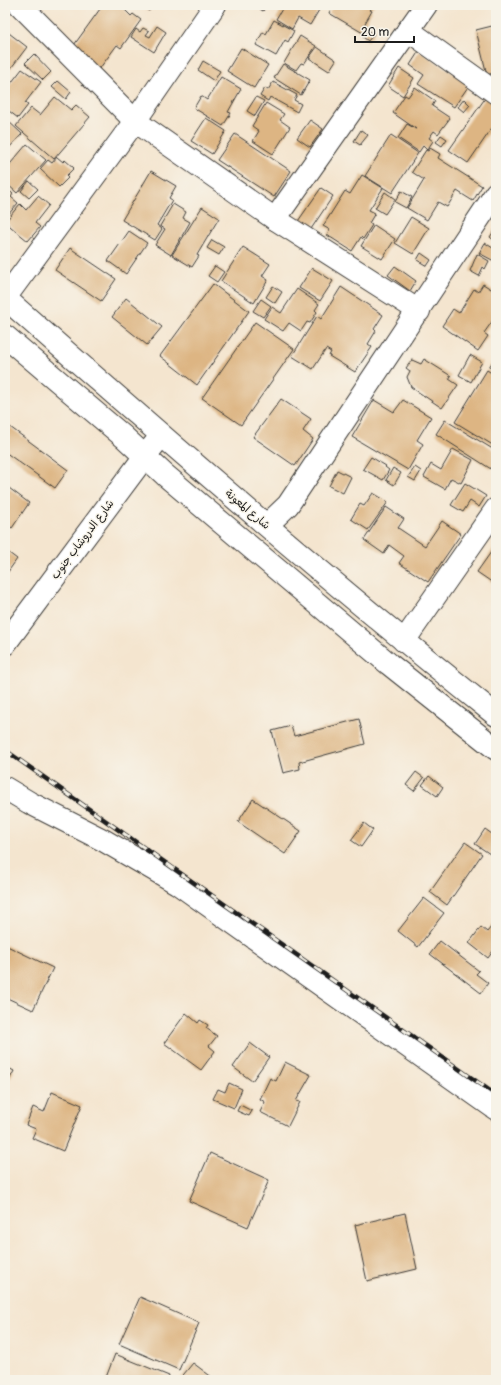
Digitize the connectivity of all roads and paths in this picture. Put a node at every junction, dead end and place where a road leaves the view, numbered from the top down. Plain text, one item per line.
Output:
1 (20, 5) edge
2 (215, 5) edge
3 (426, 5) edge
4 (408, 30) junction
5 (496, 93) edge
6 (135, 121) junction
7 (496, 193) edge
8 (275, 219) junction
9 (5, 298) edge
10 (419, 311) junction
11 (5, 336) edge
12 (161, 436) junction
13 (145, 456) junction
14 (496, 509) edge
15 (267, 525) junction
16 (404, 641) junction
17 (5, 644) edge
18 (496, 715) edge
19 (496, 749) edge
20 (5, 788) edge
21 (496, 1109) edge

1 - 6 main road
2 - 6 main road
3 - 4 main road
4 - 5 main road
4 - 8 main road
6 - 8 main road
6 - 9 main road
7 - 10 main road
8 - 10 main road
9 - 12 main road, شارع المعونة
10 - 15 main road
11 - 13 main road
12 - 13 main road, شارع الدروشاب جنوب
12 - 15 main road, شارع المعونة
13 - 17 main road, شارع الدروشاب جنوب
13 - 19 main road
14 - 16 main road
15 - 16 main road, شارع المعونة
16 - 18 main road, شارع المعونة
20 - 21 main road

